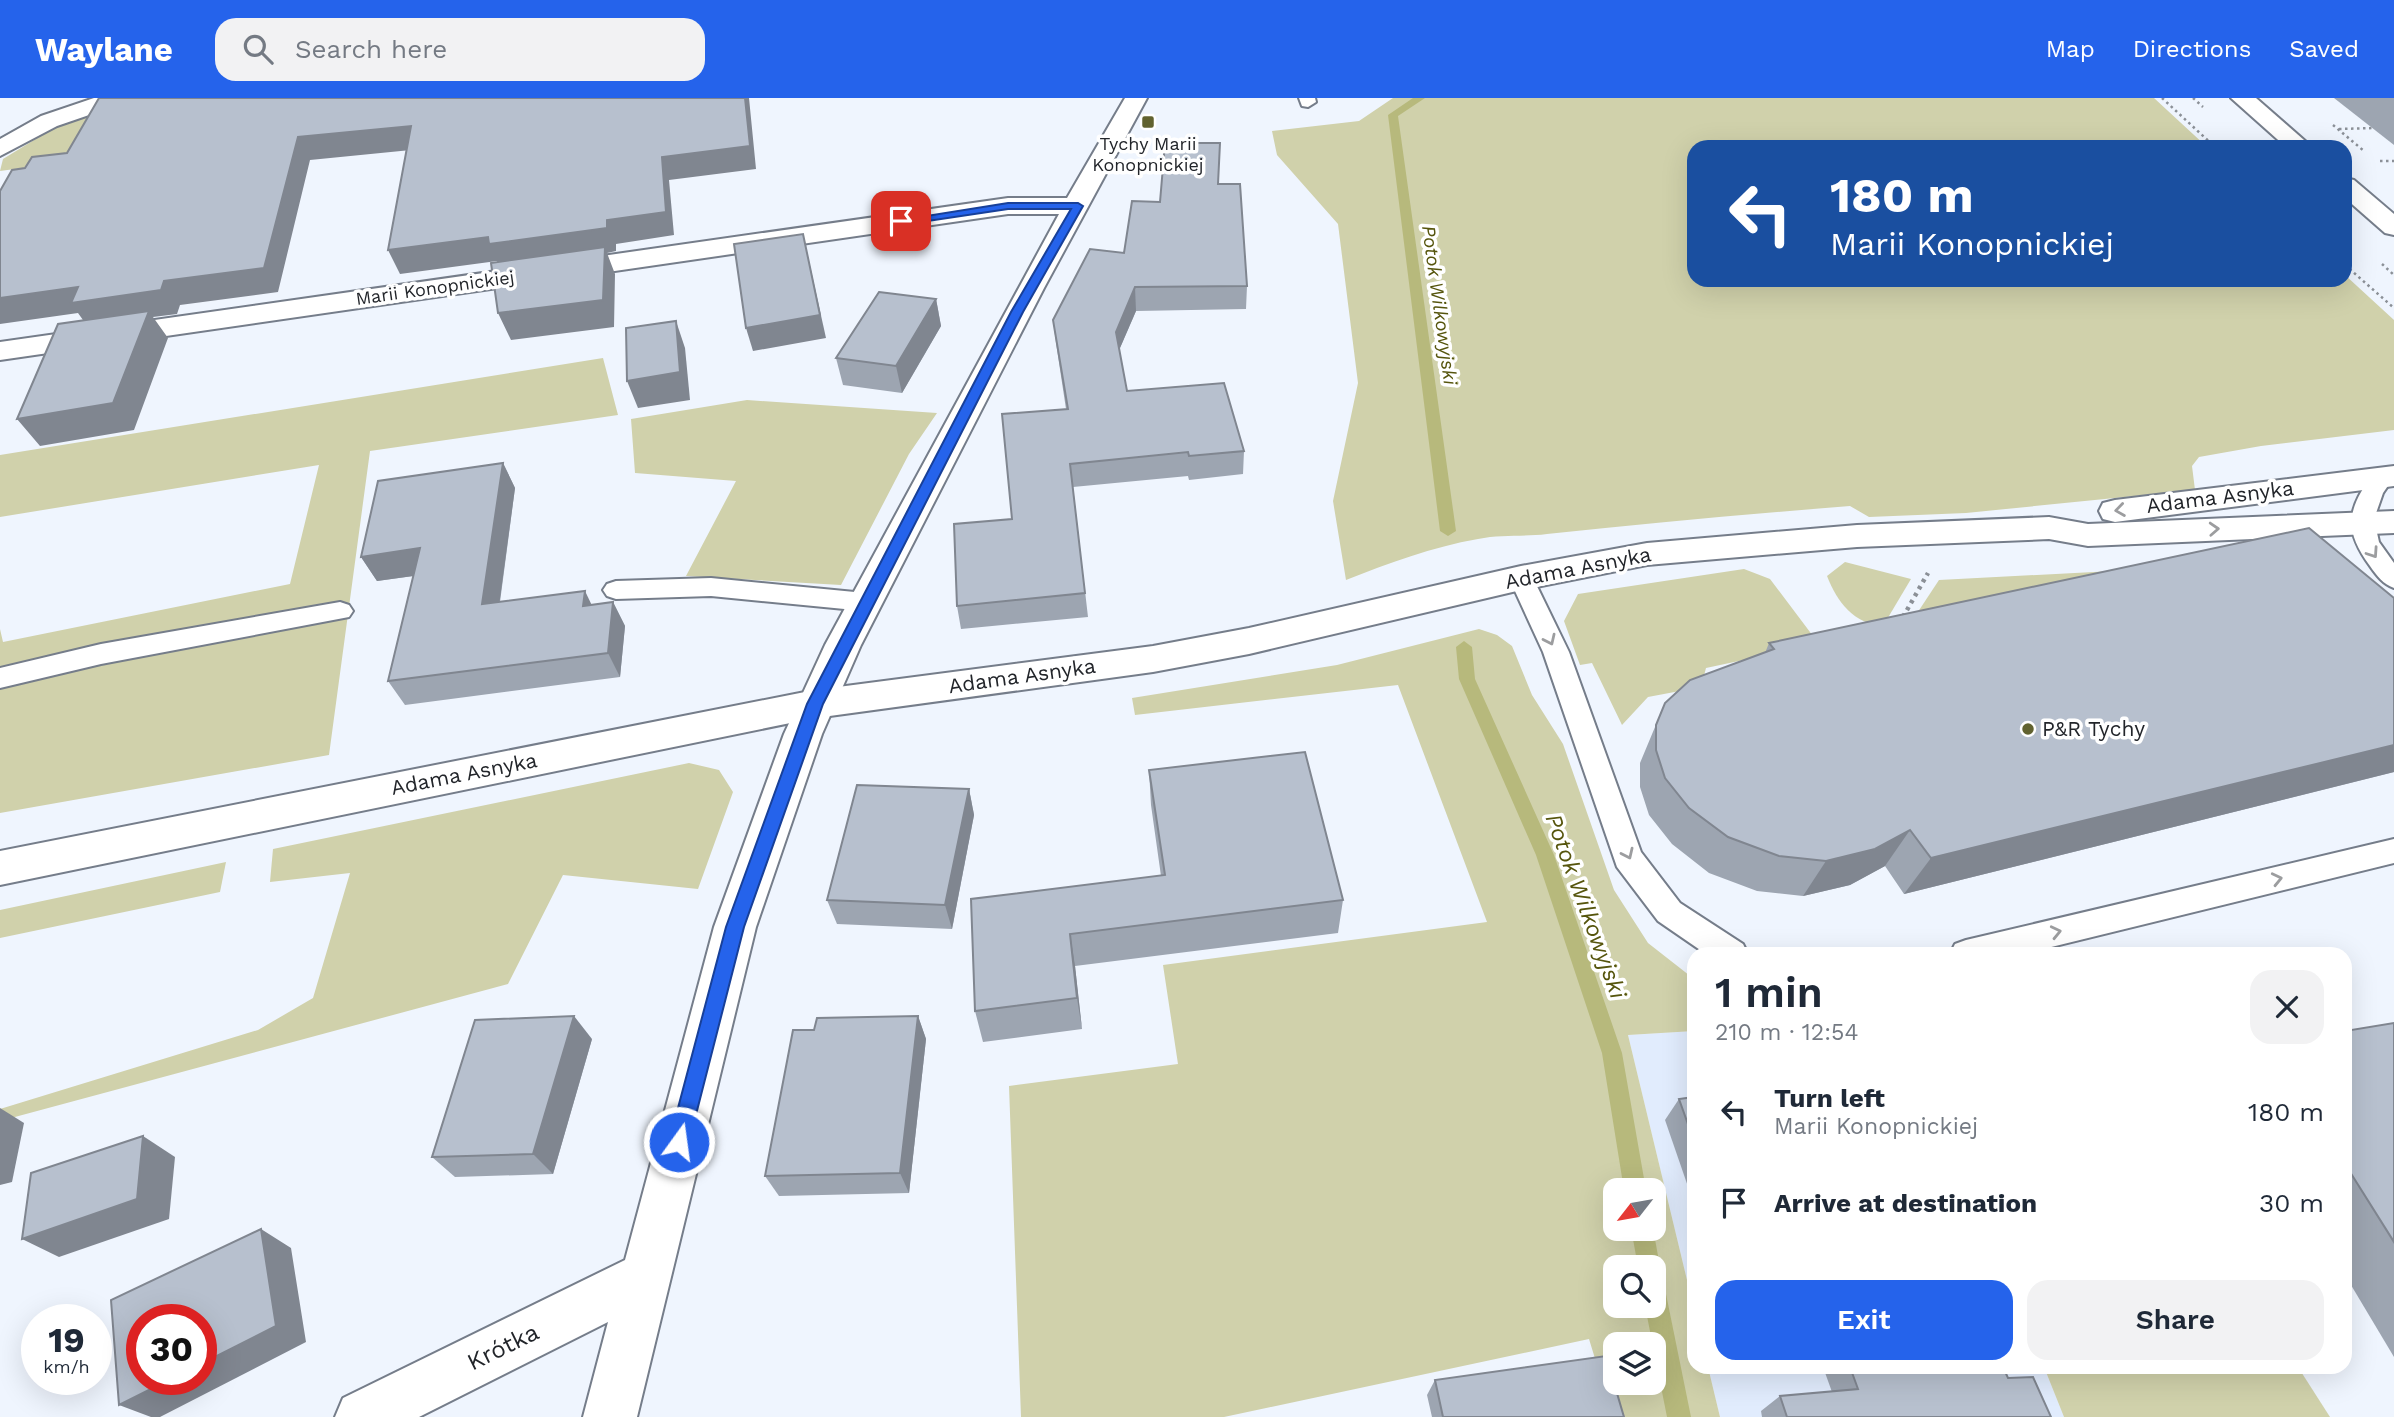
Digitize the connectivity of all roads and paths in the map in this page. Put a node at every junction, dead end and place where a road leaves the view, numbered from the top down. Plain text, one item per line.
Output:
1 (116, 98) edge
2 (1136, 98) edge
3 (2162, 98) edge
4 (2242, 98) edge
5 (2330, 122) dead end
6 (2380, 128) dead end
7 (2339, 130) junction
8 (2207, 140) edge
9 (2292, 140) edge
10 (2351, 140) edge
11 (2352, 141) edge
12 (0, 149) edge
13 (2367, 153) dead end
14 (2394, 161) edge
15 (2385, 168) dead end
16 (2352, 191) edge
17 (1078, 206) junction
18 (2394, 227) edge
19 (2352, 271) edge
20 (2394, 309) edge
21 (0, 351) edge
22 (2388, 476) edge
23 (2394, 522) edge
24 (2360, 524) junction
25 (2049, 528) junction
26 (1521, 578) junction
27 (2394, 579) edge
28 (616, 590) dead end
29 (865, 602) junction
30 (340, 611) dead end
31 (0, 678) edge
32 (815, 704) junction
33 (2394, 851) edge
34 (0, 868) edge
35 (1722, 947) edge
36 (1995, 947) edge
37 (644, 1277) junction
38 (362, 1417) edge
39 (610, 1417) edge

1 - 12 street
2 - 17 street
3 - 8 path
4 - 9 street
5 - 7 path
6 - 7 path
7 - 10 path
11 - 13 path
14 - 15 path
16 - 18 street
17 - 21 street, Marii Konopnickiej
17 - 29 street
19 - 20 path
22 - 24 lane
22 -> 25 street, Adama Asnyka
23 - 24 street, Adama Asnyka
25 -> 24 street, Adama Asnyka
24 -> 27 lane
25 - 26 street, Adama Asnyka
26 - 32 street, Adama Asnyka
26 -> 35 lane
28 - 29 lane
29 - 32 street
30 - 31 lane
32 - 34 street, Adama Asnyka
32 - 37 street
36 -> 33 lane
37 - 38 street, Krótka
37 - 39 street

